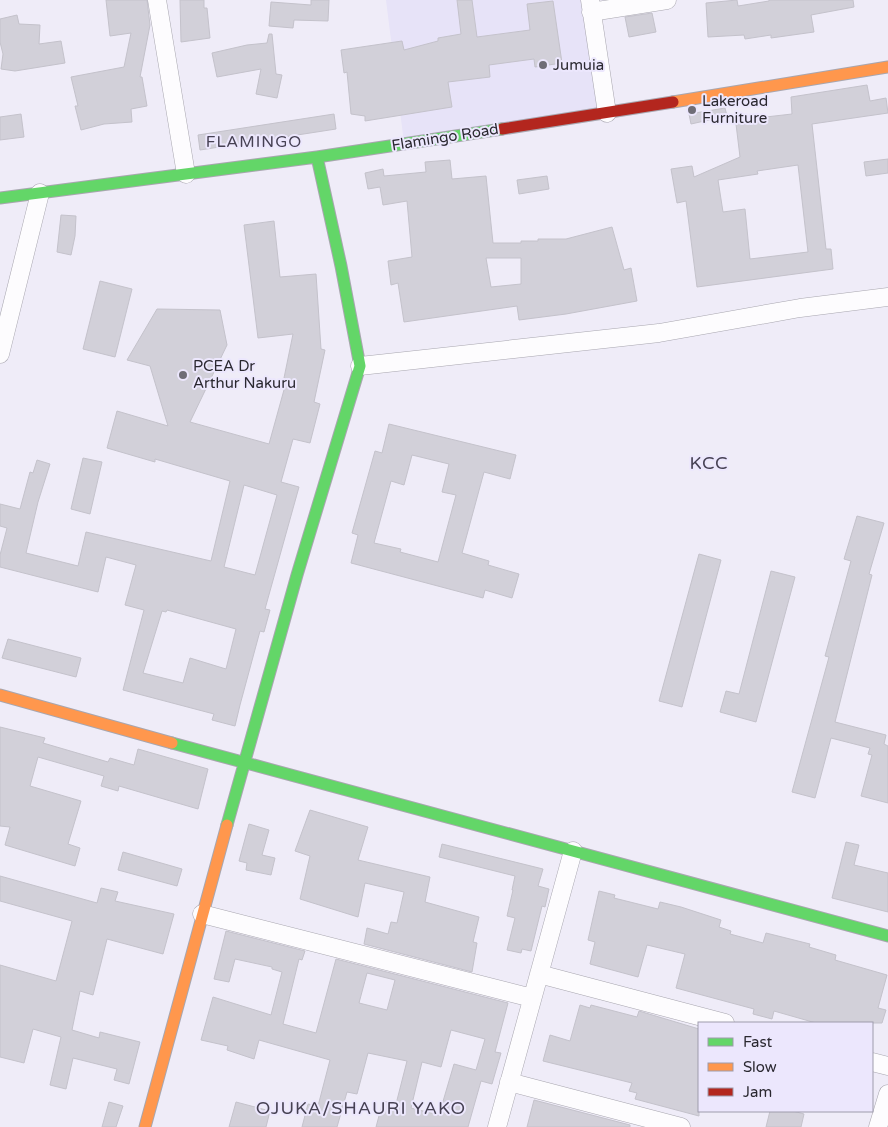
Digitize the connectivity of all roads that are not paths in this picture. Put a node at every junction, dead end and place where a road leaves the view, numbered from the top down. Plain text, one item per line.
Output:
1 (157, 0) edge
2 (668, 0) edge
3 (591, 6) edge
4 (888, 67) edge
5 (607, 112) junction
6 (317, 157) junction
7 (186, 174) junction
8 (40, 193) junction
9 (0, 198) edge
10 (888, 297) edge
11 (0, 354) edge
12 (360, 366) junction
13 (0, 695) edge
14 (246, 764) junction
15 (573, 851) junction
16 (202, 914) junction
17 (888, 936) edge
18 (539, 974) junction
19 (532, 998) junction
20 (721, 1022) edge
21 (873, 1062) edge
22 (888, 1066) edge
23 (509, 1082) junction
24 (888, 1094) edge
25 (145, 1127) edge
26 (497, 1127) edge
27 (681, 1127) edge
28 (878, 1127) edge

1 - 7 street
2 - 3 street
3 - 5 street
4 - 5 street, Flamingo Road
5 - 6 street, Flamingo Road
6 - 7 street, Flamingo Road
6 - 12 street
7 - 8 street, Flamingo Road
8 - 9 street, Flamingo Road
8 - 11 street
10 - 12 street
12 - 14 street
13 - 14 street
14 - 15 street
14 - 16 street
15 - 17 street
15 - 18 street
16 - 19 street
16 - 25 street
18 - 19 street
18 - 20 street
19 - 23 street
21 - 22 street
23 - 26 street
23 - 27 street
24 - 28 street

